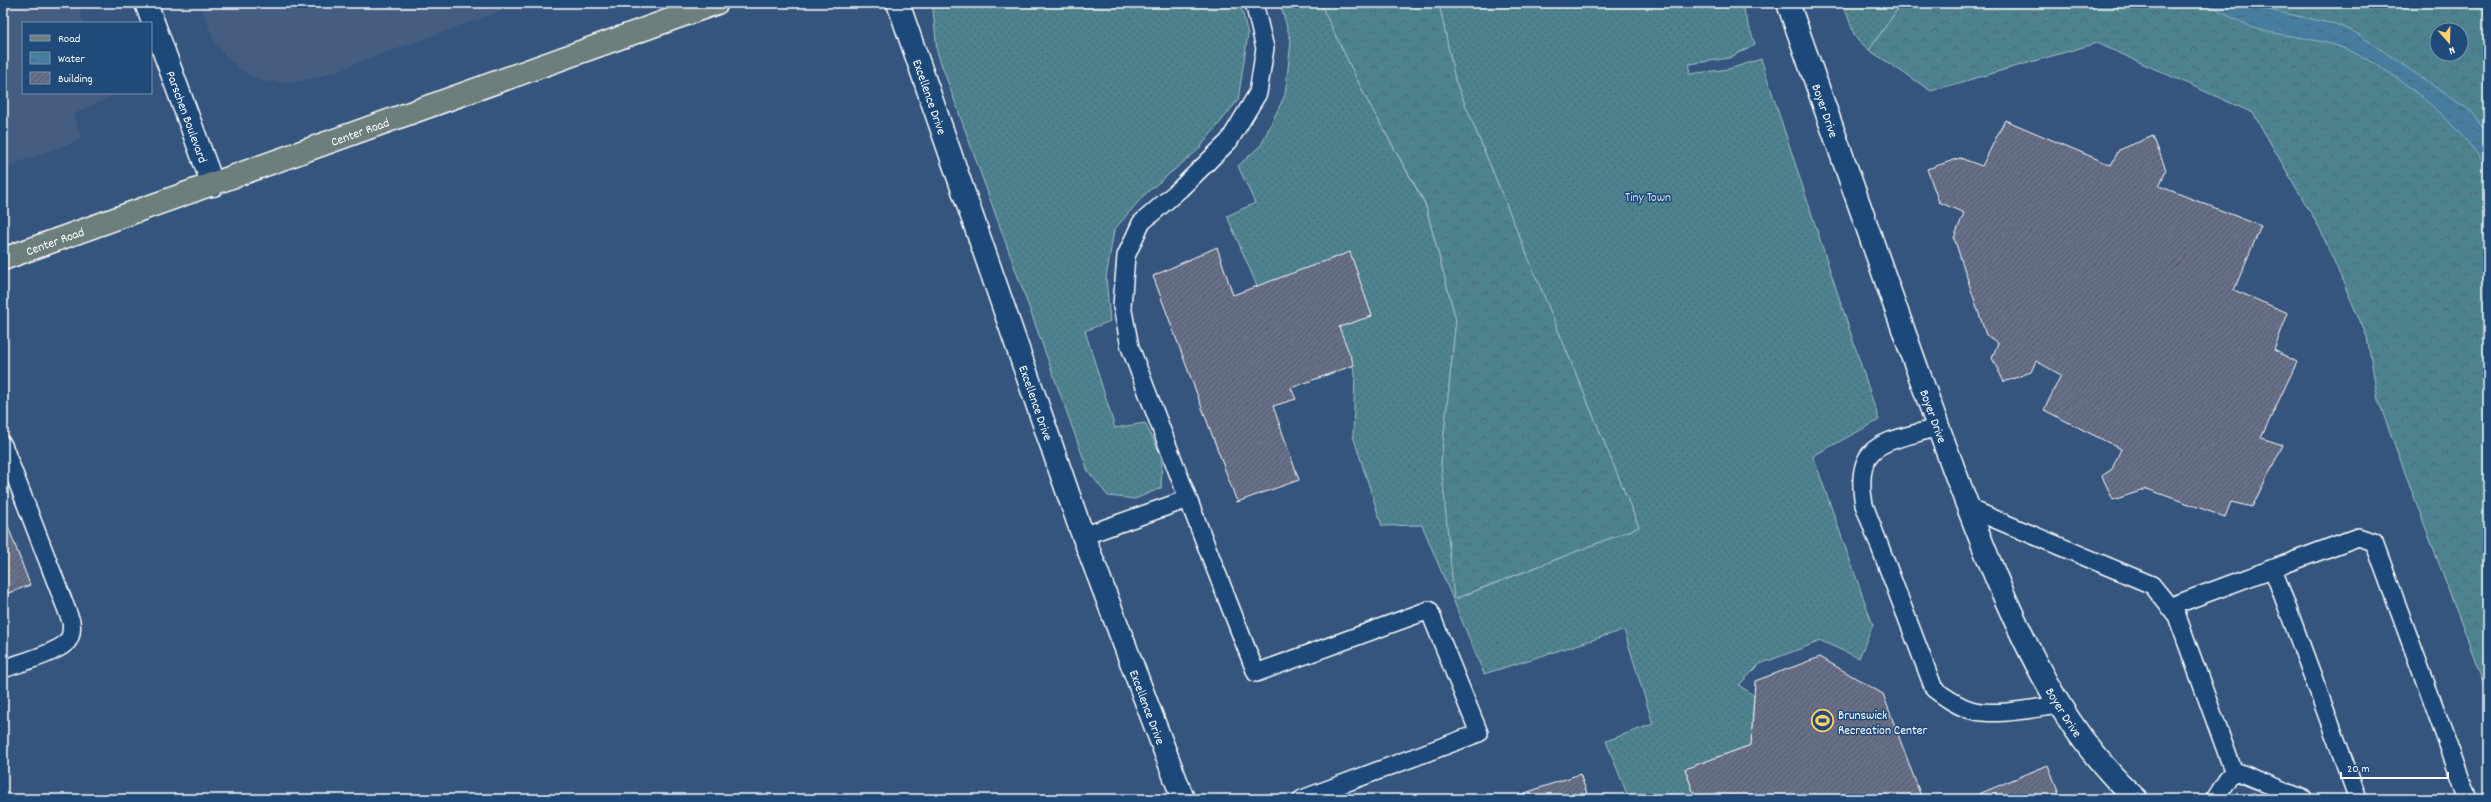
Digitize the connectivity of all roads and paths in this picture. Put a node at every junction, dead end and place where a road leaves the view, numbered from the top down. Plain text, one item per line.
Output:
1 (146, 3) edge
2 (717, 3) edge
3 (898, 3) edge
4 (1254, 3) edge
5 (1788, 3) edge
6 (213, 185) junction
7 (3, 259) edge
8 (1938, 427) junction
9 (3, 445) edge
10 (1188, 499) junction
11 (1966, 507) junction
12 (1083, 536) junction
13 (2273, 568) junction
14 (2169, 607) junction
15 (3, 668) edge
16 (2058, 705) junction
17 (2234, 770) junction
18 (1183, 799) edge
19 (1302, 799) edge
20 (2136, 799) edge
21 (2215, 799) edge
22 (2304, 799) edge
23 (2358, 799) edge
24 (2468, 799) edge

1 - 6 street, Parschen Boulevard
2 - 6 main road, Center Road
3 - 12 street, Excellence Drive
4 - 10 lane
5 - 8 street, Boyer Drive
6 - 7 main road, Center Road
8 - 11 street, Boyer Drive
8 - 16 lane
9 - 15 lane
10 - 12 lane
10 - 19 lane
11 - 14 lane
11 - 16 street, Boyer Drive
12 - 18 street, Excellence Drive
13 - 14 lane
13 - 23 lane
13 - 24 lane
14 - 17 lane
16 - 20 street, Boyer Drive
17 - 21 lane
17 - 22 lane

